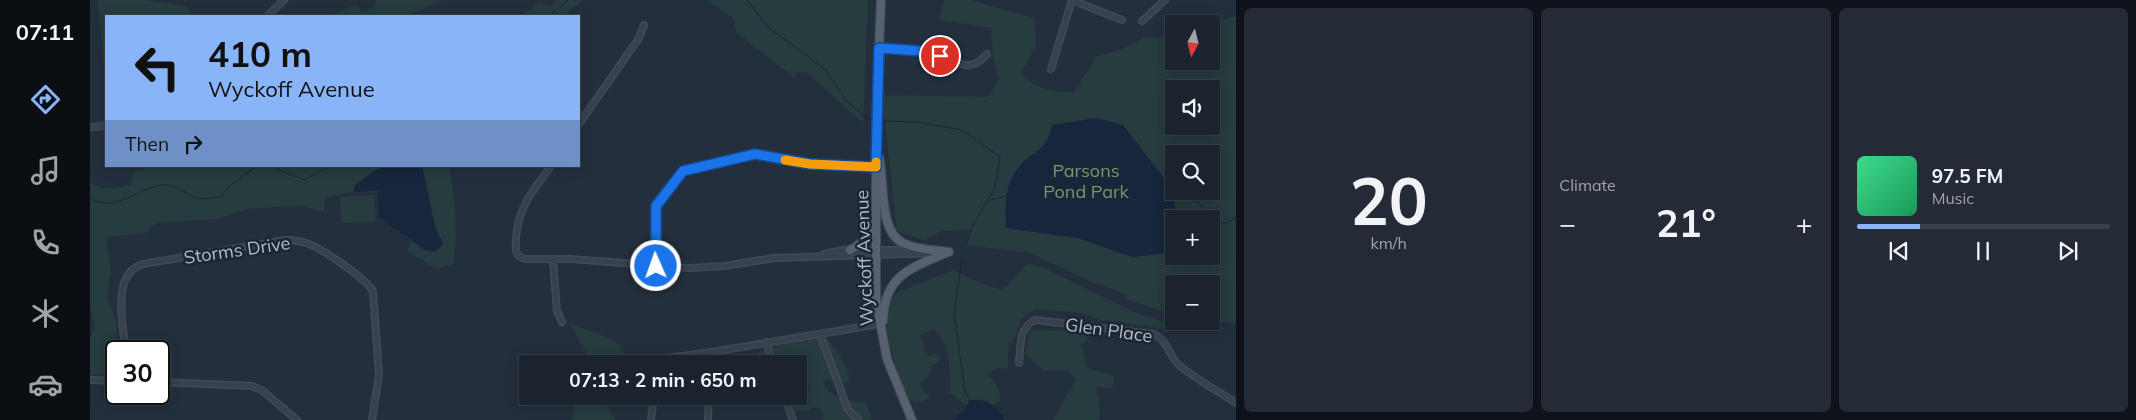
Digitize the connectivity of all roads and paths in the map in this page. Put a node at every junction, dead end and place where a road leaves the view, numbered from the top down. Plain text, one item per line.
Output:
1 (284, 0) edge
2 (881, 0) edge
3 (1072, 0) edge
4 (1165, 0) edge
5 (268, 15) edge
6 (1122, 20) dead end
7 (1142, 21) dead end
8 (644, 25) dead end
9 (879, 48) junction
10 (987, 54) dead end
11 (1051, 69) dead end
12 (580, 123) edge
13 (105, 126) edge
14 (90, 127) edge
15 (876, 145) junction
16 (550, 167) edge
17 (876, 167) junction
18 (877, 219) junction
19 (850, 250) junction
20 (949, 252) junction
21 (877, 253) junction
22 (814, 256) junction
23 (553, 260) junction
24 (656, 266) junction
25 (562, 322) dead end
26 (879, 324) junction
27 (820, 334) junction
28 (124, 340) edge
29 (882, 340) junction
30 (766, 342) junction
31 (712, 352) junction
32 (694, 355) edge
33 (712, 355) edge
34 (770, 355) edge
35 (1019, 363) dead end
36 (90, 380) edge
37 (105, 381) edge
38 (170, 382) edge
39 (1236, 403) edge
40 (653, 405) edge
41 (709, 405) edge
42 (787, 405) edge
43 (858, 419) edge
44 (297, 420) edge
45 (372, 420) edge
46 (651, 420) edge
47 (708, 420) edge
48 (792, 420) edge
49 (912, 420) edge

1 - 5 street
2 - 9 main road, Wyckoff Avenue
3 - 6 street
3 - 11 street
4 - 7 street
8 - 12 street
9 - 10 street
9 - 15 main road, Wyckoff Avenue
13 - 14 street
15 - 17 main road, Wyckoff Avenue
15 - 20 main road
16 - 23 street
17 - 18 main road, Wyckoff Avenue
17 - 24 street
18 - 19 main road
18 - 21 main road, Wyckoff Avenue
19 - 21 street
19 - 22 street
20 - 21 street
20 - 29 main road
21 - 22 street
21 - 26 main road, Wyckoff Avenue
22 - 24 street
23 - 24 street
23 - 25 street
26 - 27 street
26 - 29 main road, Wyckoff Avenue
27 - 30 street
27 - 43 street
28 - 45 street, Storms Drive
29 - 49 main road, Wyckoff Avenue
30 - 31 street
30 - 34 street
31 - 32 street
31 - 33 street
35 - 39 street, Glen Place
36 - 37 street
38 - 44 street
40 - 46 street
41 - 47 street
42 - 48 street

